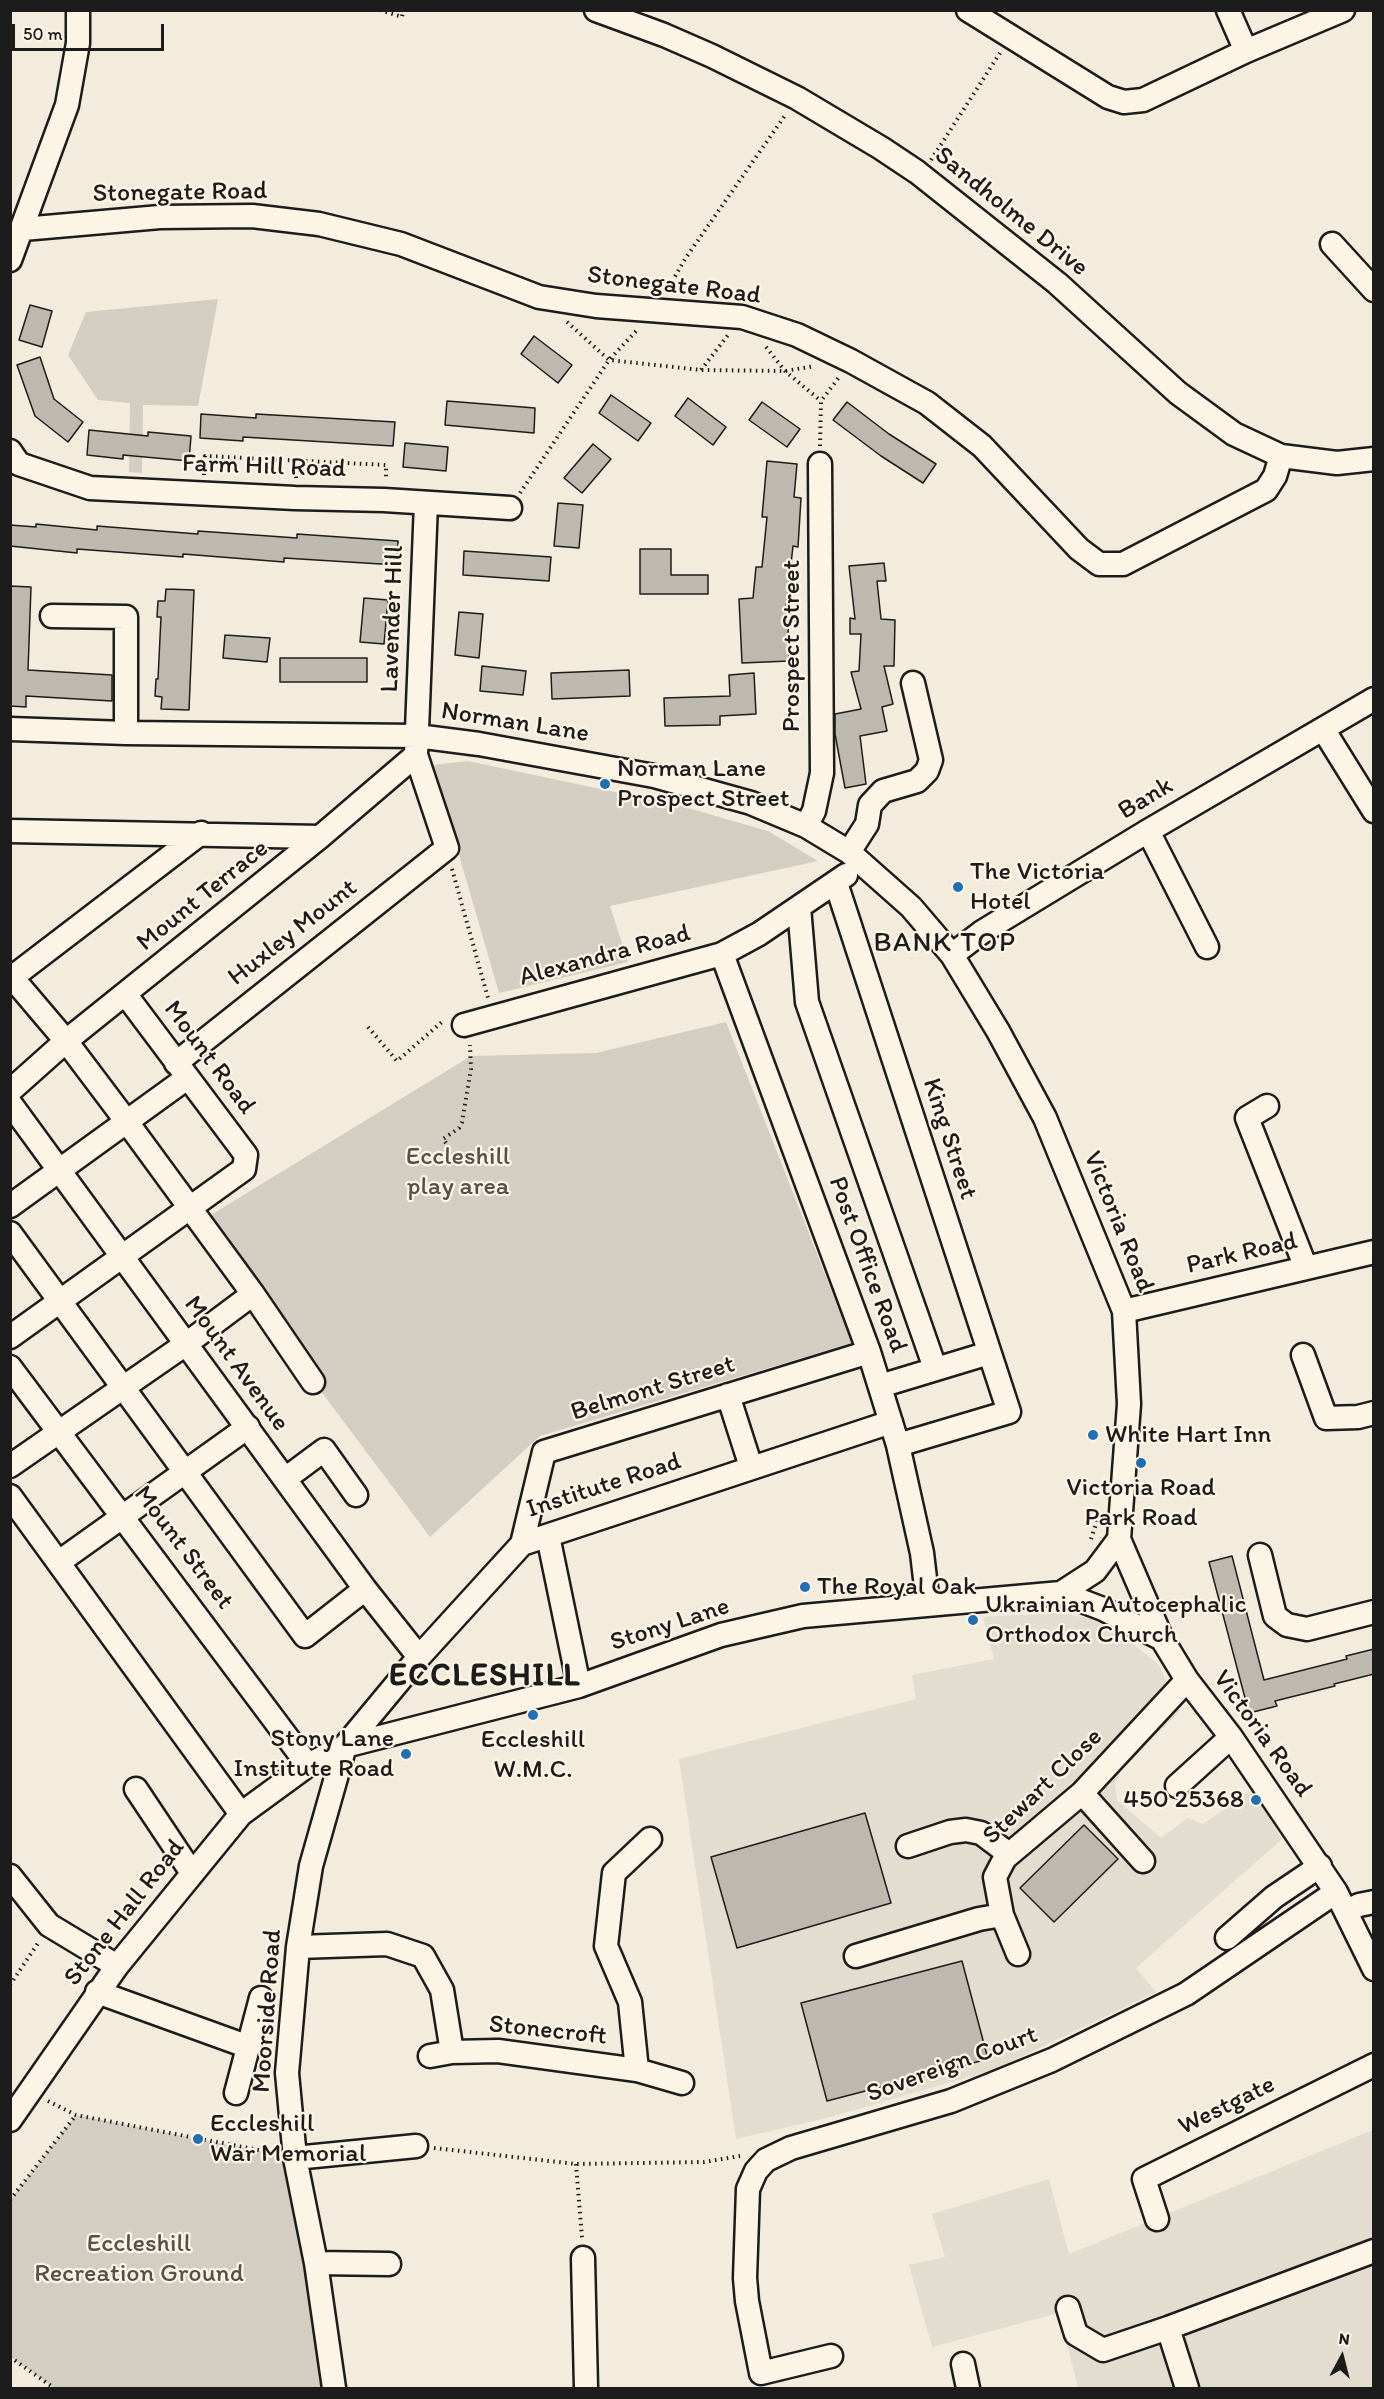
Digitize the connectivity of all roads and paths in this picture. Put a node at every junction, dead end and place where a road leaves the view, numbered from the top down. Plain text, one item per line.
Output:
1 (78, 10) edge
2 (380, 10) edge
3 (404, 10) edge
4 (596, 10) edge
5 (968, 10) edge
6 (1227, 10) edge
7 (1343, 10) edge
8 (1010, 37) junction
9 (1246, 51) junction
10 (920, 176) junction
11 (23, 229) junction
12 (1332, 244) dead end
13 (10, 260) edge
14 (1374, 290) edge
15 (742, 317) junction
16 (565, 320) dead end
17 (764, 344) dead end
18 (851, 361) junction
19 (818, 366) dead end
20 (701, 370) junction
21 (785, 370) junction
22 (821, 401) junction
23 (1281, 456) junction
24 (1374, 459) edge
25 (13, 464) edge
26 (820, 464) joint
27 (203, 494) junction
28 (384, 500) junction
29 (426, 503) junction
30 (510, 508) dead end
31 (52, 616) dead end
32 (913, 683) dead end
33 (1374, 699) edge
34 (10, 729) edge
35 (1323, 729) junction
36 (126, 733) junction
37 (416, 746) junction
38 (1374, 811) edge
39 (806, 826) junction
40 (10, 831) edge
41 (1148, 831) junction
42 (201, 833) junction
43 (321, 837) junction
44 (447, 848) junction
45 (855, 857) junction
46 (836, 883) junction
47 (799, 907) junction
48 (1207, 947) dead end
49 (722, 954) junction
50 (952, 954) junction
51 (11, 977) edge
52 (126, 995) junction
53 (494, 1016) junction
54 (464, 1025) junction
55 (368, 1027) dead end
56 (66, 1041) junction
57 (181, 1070) junction
58 (10, 1091) edge
59 (10, 1102) edge
60 (1267, 1106) dead end
61 (127, 1122) junction
62 (446, 1143) dead end
63 (60, 1168) junction
64 (10, 1206) edge
65 (190, 1209) junction
66 (10, 1233) edge
67 (1374, 1252) edge
68 (123, 1257) junction
69 (1306, 1268) junction
70 (253, 1294) junction
71 (62, 1302) junction
72 (1124, 1311) junction
73 (10, 1337) edge
74 (186, 1344) junction
75 (869, 1352) junction
76 (989, 1353) junction
77 (1304, 1355) dead end
78 (10, 1367) edge
79 (935, 1368) junction
80 (313, 1382) dead end
81 (880, 1386) junction
82 (122, 1388) junction
83 (728, 1395) junction
84 (1374, 1413) edge
85 (891, 1422) junction
86 (248, 1427) junction
87 (61, 1431) junction
88 (898, 1445) junction
89 (10, 1466) edge
90 (751, 1467) junction
91 (186, 1472) junction
92 (285, 1479) junction
93 (356, 1495) dead end
94 (10, 1496) edge
95 (1102, 1508) dead end
96 (123, 1516) junction
97 (548, 1536) junction
98 (1119, 1539) junction
99 (522, 1544) junction
100 (1088, 1545) dead end
101 (1260, 1555) dead end
102 (59, 1562) junction
103 (365, 1589) junction
104 (1061, 1593) junction
105 (928, 1604) junction
106 (1374, 1612) edge
107 (1162, 1639) junction
108 (419, 1657) junction
109 (1188, 1680) junction
110 (579, 1686) junction
111 (1231, 1737) junction
112 (345, 1746) junction
113 (308, 1765) junction
114 (1177, 1786) dead end
115 (136, 1789) dead end
116 (1082, 1793) junction
117 (241, 1814) junction
118 (650, 1839) dead end
119 (908, 1846) dead end
120 (1005, 1858) junction
121 (1143, 1861) dead end
122 (1320, 1866) junction
123 (192, 1873) junction
124 (10, 1876) edge
125 (1342, 1901) junction
126 (1374, 1902) edge
127 (1002, 1915) junction
128 (49, 1925) junction
129 (1227, 1938) dead end
130 (298, 1947) junction
131 (1018, 1954) dead end
132 (856, 1956) dead end
133 (117, 1966) junction
134 (1374, 1969) edge
135 (10, 1985) edge
136 (97, 1992) junction
137 (261, 1998) dead end
138 (249, 2047) junction
139 (1374, 2065) edge
140 (637, 2070) junction
141 (682, 2083) dead end
142 (29, 2091) junction
143 (236, 2093) dead end
144 (76, 2115) junction
145 (10, 2120) edge
146 (416, 2146) joint
147 (747, 2155) dead end
148 (295, 2157) junction
149 (576, 2164) junction
150 (10, 2200) edge
151 (1157, 2219) dead end
152 (1374, 2251) edge
153 (583, 2258) joint
154 (316, 2263) junction
155 (389, 2264) dead end
156 (1068, 2308) dead end
157 (1168, 2328) junction
158 (831, 2356) dead end
159 (10, 2357) edge
160 (963, 2364) dead end
161 (54, 2388) edge
162 (334, 2388) edge
163 (586, 2388) edge
164 (968, 2388) edge
165 (1187, 2388) edge

1 - 11 street
2 - 3 path
4 - 10 street, Sandholme Drive
5 - 8 street
6 - 9 street
7 - 9 street
8 - 9 street
8 - 10 path
10 - 23 street, Sandholme Drive
11 - 13 street
11 - 15 street, Stonegate Road
12 - 14 street
15 - 18 street, Stonegate Road
15 - 20 path
16 - 20 path
17 - 21 path
18 - 22 path
18 - 23 street, Stonegate Road
19 - 21 path
20 - 21 path
21 - 22 path
22 - 26 path
23 - 24 street, Sandholme Drive
25 - 27 street, Farm Hill Road
26 - 39 street, Prospect Street
27 - 28 street, Farm Hill Road
27 - 28 path
28 - 29 street, Farm Hill Road
29 - 30 street, Farm Hill Road
29 - 37 street, Lavender Hill
31 - 36 street
32 - 45 street, Alexandra Road
33 - 35 street, Bank
34 - 36 street, Norman Lane
35 - 38 street
35 - 41 street, Bank
36 - 37 street, Norman Lane
37 - 39 street, Norman Lane
37 - 43 street, Mount Terrace
37 - 44 street
39 - 45 street, Norman Lane
40 - 42 street
41 - 48 street
41 - 50 street, Bank
42 - 43 street
42 - 51 street
43 - 52 street, Mount Terrace
44 - 53 path
44 - 57 street, Huxley Mount
45 - 46 street, Alexandra Road
45 - 50 street, Norman Lane
46 - 47 street, Alexandra Road
46 - 76 street, King Street
47 - 49 street, Alexandra Road
47 - 79 street
49 - 53 street, Alexandra Road
49 - 75 street, Post Office Road
50 - 72 street, Victoria Road
51 - 56 street
52 - 56 street, Mount Terrace
52 - 57 street, Mount Road
53 - 54 street, Alexandra Road
54 - 55 path
54 - 62 path
56 - 58 street, Mount Terrace
56 - 61 street
57 - 61 street, Huxley Mount
57 - 65 street, Mount Road
59 - 63 street, Mount Avenue
60 - 69 street
61 - 63 street, Huxley Mount
61 - 65 street
63 - 64 street, Huxley Mount
63 - 68 street, Mount Avenue
65 - 68 street
65 - 70 street
66 - 71 street
67 - 69 street, Park Road
68 - 71 street
68 - 74 street, Mount Avenue
69 - 72 street, Park Road
70 - 74 street
70 - 80 street
71 - 73 street
71 - 82 street
72 - 98 street, Victoria Road
74 - 82 street
74 - 86 street, Mount Avenue
75 - 81 street, Post Office Road
75 - 83 street, Belmont Street
76 - 79 street
76 - 88 street, King Street
77 - 84 street
78 - 87 street, Mount Street
79 - 81 street
81 - 85 street, Post Office Road
82 - 87 street
82 - 91 street
83 - 90 street
83 - 99 street, Belmont Street
85 - 88 street, Post Office Road
85 - 90 street, Institute Road
86 - 91 street
86 - 92 street, Mount Avenue
87 - 89 street
87 - 96 street, Mount Street
88 - 105 street, Post Office Road
90 - 97 street, Institute Road
91 - 96 street
91 - 103 street
92 - 93 street
92 - 103 street, Mount Avenue
94 - 102 street
95 - 100 path
96 - 102 street
96 - 113 street, Mount Street
97 - 99 street, Institute Road
97 - 110 street
98 - 104 street, Stony Lane
98 - 107 street, Victoria Road
99 - 108 street, Institute Road
101 - 106 street
102 - 117 street
103 - 108 street, Mount Avenue
104 - 105 street, Stony Lane
104 - 107 street, Stony Lane
105 - 110 street, Stony Lane
107 - 109 street, Victoria Road
108 - 112 street, Institute Road
109 - 111 street, Victoria Road
109 - 116 street, Stewart Close
110 - 112 street, Stony Lane
111 - 114 street
111 - 122 street, Victoria Road
112 - 113 street, Stony Lane
112 - 130 street, Moorside Road
113 - 117 street, Stone Hall Road
115 - 123 street
116 - 120 street, Stewart Close
116 - 121 street
117 - 123 street, Stone Hall Road
118 - 140 street, Stonecroft
119 - 120 street
120 - 127 street, Stewart Close
122 - 125 street, Victoria Road
122 - 129 street
123 - 133 street, Stone Hall Road
124 - 128 street
125 - 126 street, Sovereign Court
125 - 134 street, Victoria Road
125 - 158 street, Sovereign Court
127 - 131 street, Stewart Close
127 - 132 street
128 - 133 street
128 - 135 path
130 - 140 street, Stonecroft
130 - 148 street, Moorside Road
133 - 136 street, Stone Hall Road
136 - 138 street
136 - 142 street, Stone Hall Road
137 - 138 street
138 - 143 street
139 - 151 street, Westgate
140 - 141 street, Stonecroft
142 - 144 path
142 - 145 street, Stone Hall Road
144 - 148 path
144 - 150 path
146 - 148 street
146 - 149 path
147 - 149 path
148 - 154 street, Moorside Road
149 - 153 path
152 - 157 street
153 - 163 street
154 - 155 street
154 - 162 street, Moorside Road
156 - 157 street
157 - 165 street
159 - 161 path
160 - 164 street

